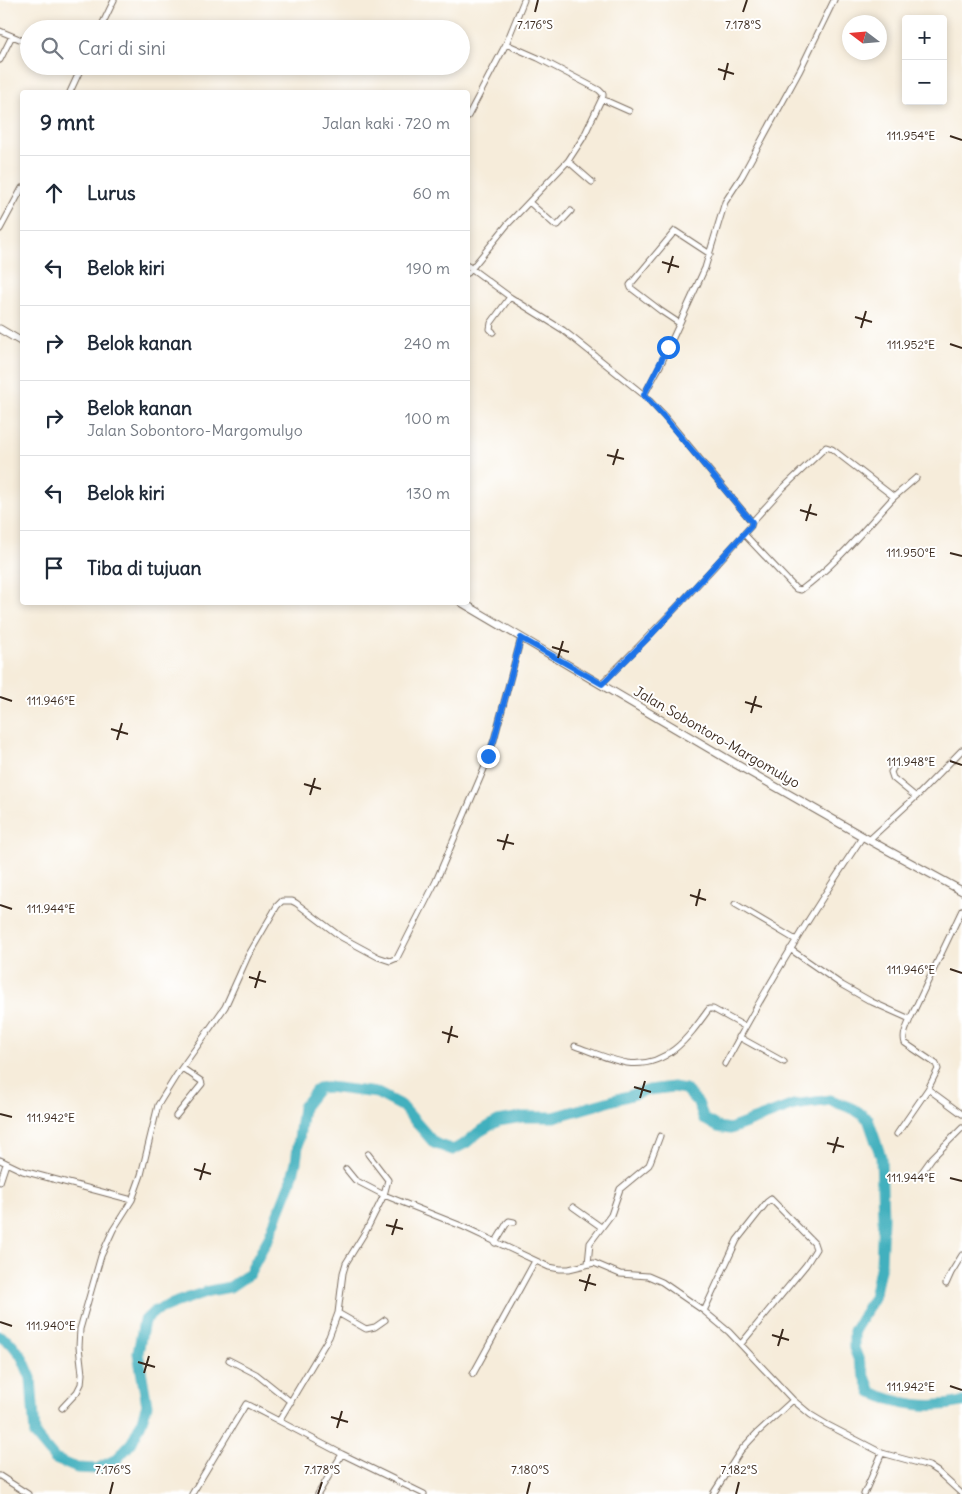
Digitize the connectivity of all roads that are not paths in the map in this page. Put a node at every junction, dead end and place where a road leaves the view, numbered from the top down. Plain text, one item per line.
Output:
1 (114, 0) edge
2 (524, 0) edge
3 (834, 0) edge
4 (104, 20) edge
5 (0, 31) edge
6 (12, 36) junction
7 (20, 39) edge
8 (506, 44) junction
9 (0, 60) edge
10 (77, 75) edge
11 (71, 90) edge
12 (602, 99) junction
13 (629, 111) dead end
14 (470, 112) edge
15 (568, 161) junction
16 (592, 182) dead end
17 (20, 192) edge
18 (529, 202) junction
19 (571, 211) dead end
20 (0, 229) edge
21 (710, 254) junction
22 (470, 268) edge
23 (470, 270) edge
24 (510, 296) junction
25 (679, 323) junction
26 (0, 329) edge
27 (493, 332) dead end
28 (20, 341) edge
29 (644, 395) junction
30 (916, 478) dead end
31 (894, 497) junction
32 (752, 522) junction
33 (744, 534) junction
34 (466, 605) edge
35 (521, 638) junction
36 (602, 684) junction
37 (962, 750) edge
38 (896, 765) dead end
39 (916, 797) junction
40 (866, 838) junction
41 (962, 891) edge
42 (736, 904) dead end
43 (962, 910) edge
44 (796, 940) junction
45 (790, 948) junction
46 (910, 1019) junction
47 (744, 1026) junction
48 (739, 1037) junction
49 (575, 1046) dead end
50 (784, 1062) dead end
51 (724, 1064) dead end
52 (182, 1068) junction
53 (928, 1090) junction
54 (962, 1114) edge
55 (176, 1116) dead end
56 (962, 1128) edge
57 (897, 1134) dead end
58 (660, 1136) dead end
59 (368, 1154) dead end
60 (0, 1160) edge
61 (6, 1164) junction
62 (346, 1169) dead end
63 (922, 1172) dead end
64 (0, 1182) edge
65 (384, 1195) junction
66 (132, 1200) junction
67 (573, 1207) dead end
68 (514, 1222) dead end
69 (601, 1227) junction
70 (495, 1243) junction
71 (962, 1255) edge
72 (535, 1261) junction
73 (588, 1264) junction
74 (946, 1284) dead end
75 (704, 1311) junction
76 (338, 1313) junction
77 (385, 1320) dead end
78 (741, 1344) junction
79 (229, 1360) dead end
80 (473, 1374) dead end
81 (793, 1400) junction
82 (291, 1402) junction
83 (62, 1408) dead end
84 (279, 1421) junction
85 (882, 1453) junction
86 (342, 1454) junction
87 (0, 1476) edge
88 (28, 1494) edge
89 (192, 1494) edge
90 (318, 1494) edge
91 (424, 1494) edge
92 (713, 1494) edge
93 (864, 1494) edge
94 (962, 1494) edge

1 - 4 street
2 - 8 street
3 - 21 street
5 - 6 street
6 - 7 street
6 - 9 street
8 - 12 street
8 - 14 street
10 - 11 street
12 - 13 street
12 - 15 street
15 - 16 street
15 - 18 street
17 - 20 street
18 - 19 street
18 - 22 street
21 - 25 street
21 - 25 street
23 - 24 street
24 - 27 street
24 - 29 street
25 - 29 street
26 - 28 street
29 - 32 street
30 - 31 street
31 - 32 street
31 - 33 street
32 - 33 street
33 - 36 street
34 - 35 street, Jalan Sobontoro-Margomulyo
35 - 36 street, Jalan Sobontoro-Margomulyo
35 - 52 street
36 - 40 street, Jalan Sobontoro-Margomulyo
37 - 39 street
38 - 39 street
39 - 40 street
40 - 41 street, Jalan Sobontoro-Margomulyo
40 - 44 street
42 - 44 street
43 - 46 street
44 - 45 street
45 - 46 street
45 - 47 street
46 - 53 street
47 - 48 street
47 - 49 street
48 - 50 street
48 - 51 street
52 - 55 street
52 - 66 street
53 - 54 street
53 - 57 street
56 - 63 street
58 - 69 street
59 - 65 street
60 - 61 street
61 - 64 street
61 - 66 street
62 - 65 street
65 - 70 street
65 - 76 street
66 - 83 street
67 - 69 street
68 - 70 street
69 - 73 street
70 - 72 street
71 - 74 street
72 - 73 street
72 - 80 street
73 - 75 street
75 - 78 street
75 - 78 street
76 - 77 street
76 - 82 street
78 - 81 street
79 - 82 street
81 - 85 street
81 - 92 street
82 - 84 street
84 - 86 street
84 - 89 street
85 - 93 street
85 - 94 street
86 - 90 street
86 - 91 street
87 - 88 street

